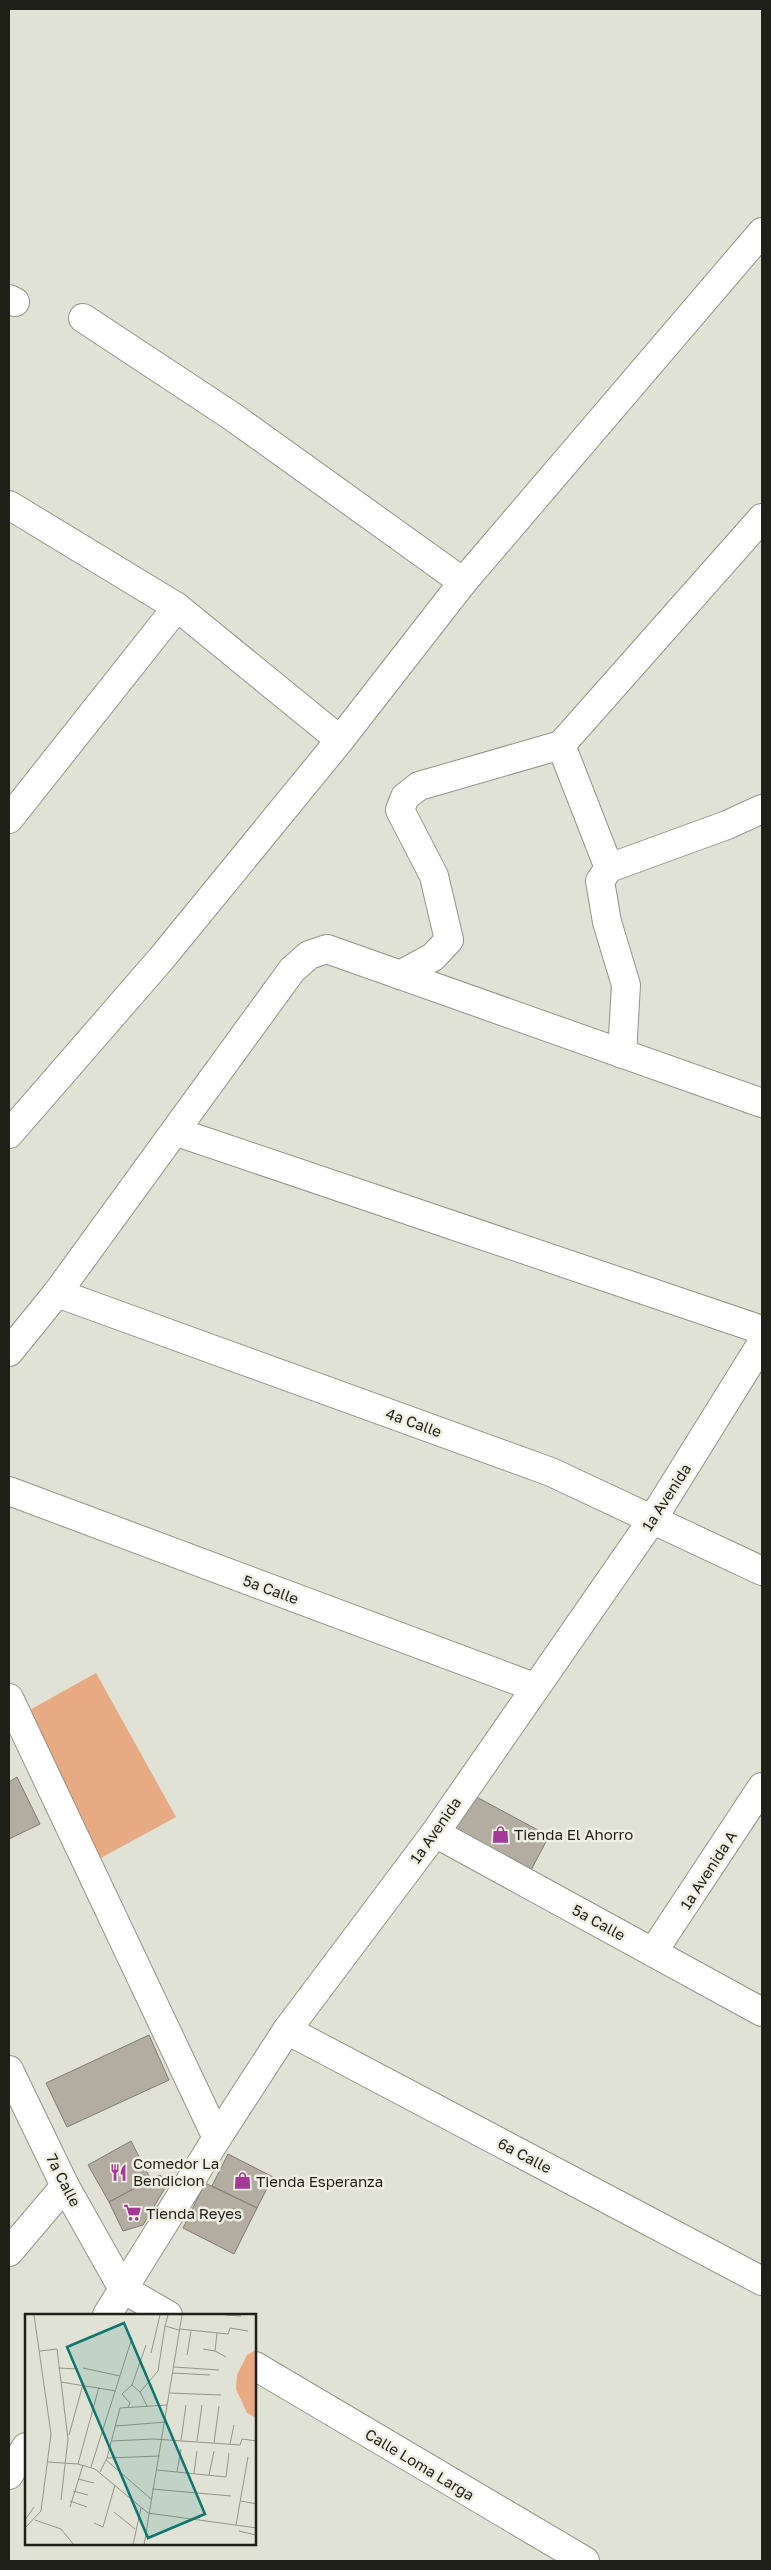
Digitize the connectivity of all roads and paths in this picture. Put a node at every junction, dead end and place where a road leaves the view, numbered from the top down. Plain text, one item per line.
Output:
1 (762, 232) edge
2 (84, 318) dead end
3 (9, 505) edge
4 (762, 518) edge
5 (463, 582) junction
6 (177, 607) junction
7 (340, 740) junction
8 (562, 745) junction
9 (762, 809) edge
10 (9, 819) edge
11 (609, 868) junction
12 (400, 975) junction
13 (622, 1054) junction
14 (762, 1103) edge
15 (177, 1132) junction
16 (9, 1134) edge
17 (57, 1293) junction
18 (762, 1330) edge
19 (762, 1343) edge
20 (9, 1352) edge
21 (9, 1491) edge
22 (652, 1520) junction
23 (762, 1572) edge
24 (534, 1687) junction
25 (9, 1698) edge
26 (762, 1787) edge
27 (435, 1833) junction
28 (654, 1952) junction
29 (762, 2012) edge
30 (287, 2030) junction
31 (9, 2070) edge
32 (217, 2138) junction
33 (65, 2186) junction
34 (9, 2252) edge
35 (762, 2281) edge
36 (123, 2288) junction
37 (108, 2314) edge
38 (166, 2314) edge
39 (256, 2367) edge
40 (25, 2449) edge
41 (9, 2475) edge
42 (585, 2561) edge

1 - 5 street
2 - 5 street
3 - 6 street
4 - 8 street
5 - 7 street
6 - 7 street
6 - 10 street
7 - 16 street
8 - 11 street
8 - 12 street
9 - 11 street
11 - 13 street
12 - 13 street
12 - 15 street
13 - 14 street
15 - 17 street
15 - 18 street
17 - 20 street
17 - 22 street, 4a Calle
19 - 22 street, 1a Avenida
21 - 24 street, 5a Calle
22 - 23 street, 4a Calle
22 - 24 street, 1a Avenida
24 - 27 street, 1a Avenida
25 - 32 street
26 - 28 street, 1a Avenida A
27 - 28 street, 5a Calle
27 - 30 street, 1a Avenida
28 - 29 street, 5a Calle
30 - 32 street, 1a Avenida
30 - 35 street, 6a Calle
31 - 33 street, 7a Calle
32 - 36 street, 1a Avenida
33 - 34 street
33 - 36 street, 7a Calle
36 - 37 street, 1a Avenida
36 - 38 street
39 - 42 street, Calle Loma Larga
40 - 41 street

